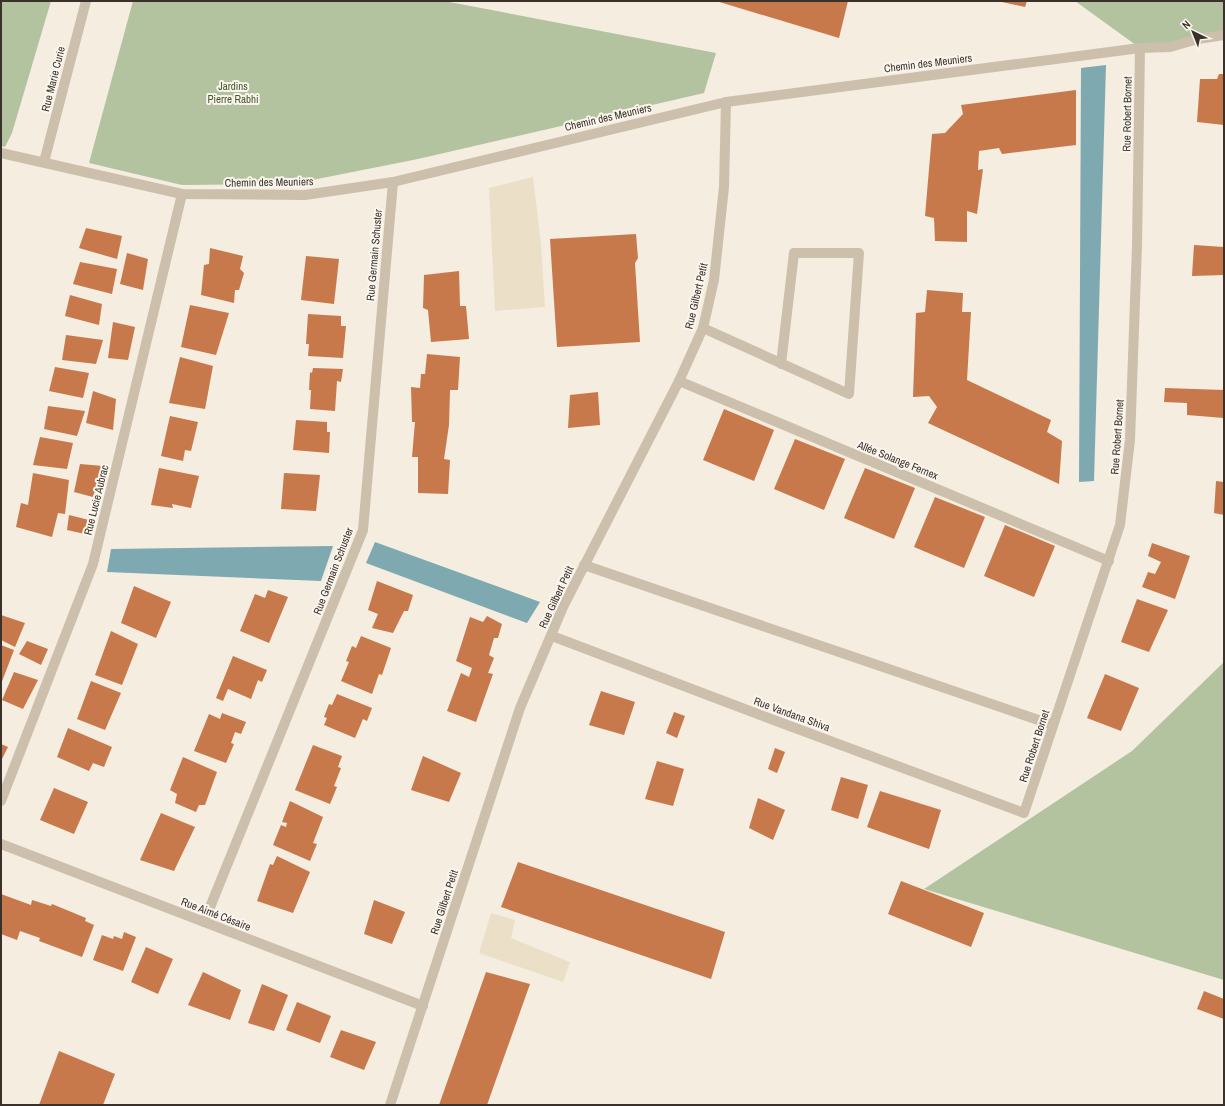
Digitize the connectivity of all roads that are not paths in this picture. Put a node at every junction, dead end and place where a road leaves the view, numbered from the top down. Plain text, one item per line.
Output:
1 (86, 1) edge
2 (1224, 35) edge
3 (1140, 48) junction
4 (726, 102) junction
5 (1, 153) edge
6 (44, 162) junction
7 (393, 182) junction
8 (182, 194) junction
9 (703, 328) junction
10 (781, 364) junction
11 (679, 381) junction
12 (1108, 561) junction
13 (584, 565) junction
14 (552, 636) junction
15 (1053, 725) junction
16 (1, 801) edge
17 (1024, 813) joint
18 (1, 844) edge
19 (204, 922) junction
20 (422, 1006) junction
21 (390, 1105) edge

1 - 6 street, Rue Marie Curie
2 - 3 street, Chemin des Meuniers
3 - 4 street, Chemin des Meuniers
3 - 12 street, Rue Robert Bornet
4 - 7 street, Chemin des Meuniers
4 - 9 street, Rue Gilbert Petit
5 - 6 street, Chemin des Meuniers
6 - 8 street, Chemin des Meuniers
7 - 8 street, Chemin des Meuniers
7 - 19 street, Rue Germain Schuster
8 - 16 street, Rue Lucie Aubrac
9 - 10 street
9 - 11 street, Rue Gilbert Petit
10 - 10 street
11 - 12 street, Allée Solange Fernex
11 - 13 street, Rue Gilbert Petit
12 - 15 street, Rue Robert Bornet
13 - 14 street, Rue Gilbert Petit
13 - 15 street
14 - 17 street, Rue Vandana Shiva
14 - 20 street, Rue Gilbert Petit
15 - 17 street, Rue Robert Bornet
18 - 19 street, Rue Aimé Césaire
19 - 20 street, Rue Aimé Césaire
20 - 21 street, Rue Gilbert Petit

